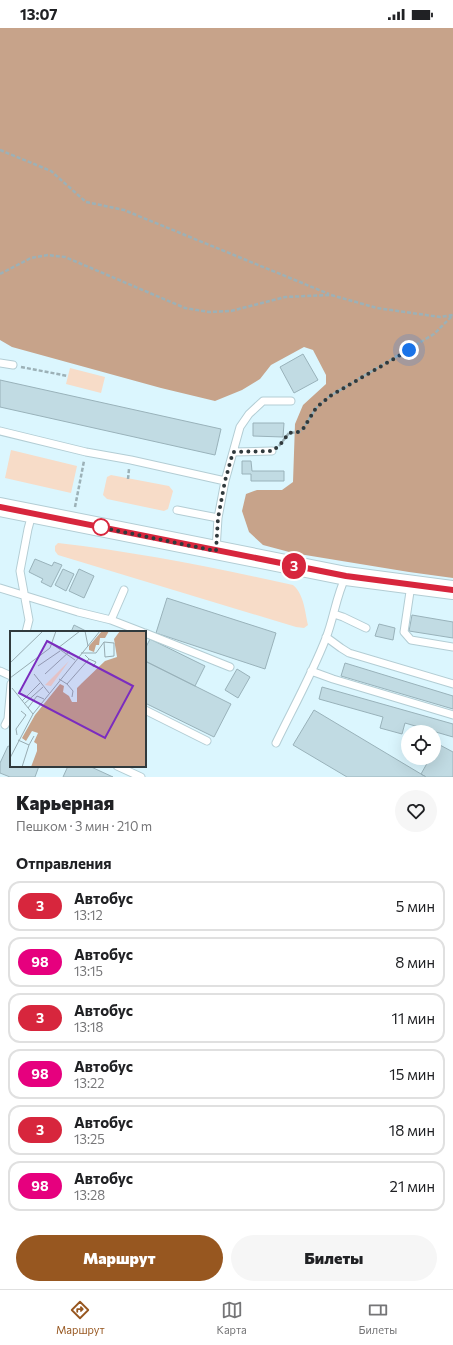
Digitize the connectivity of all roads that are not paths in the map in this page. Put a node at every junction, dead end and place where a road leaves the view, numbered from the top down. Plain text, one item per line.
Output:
1 (0, 363) edge
2 (13, 365) road end
3 (291, 401) dead end
4 (0, 431) edge
5 (272, 451) road end
6 (233, 452) junction
7 (225, 481) junction
8 (0, 507) edge
9 (177, 510) dead end
10 (32, 514) junction
11 (218, 518) junction
12 (216, 551) junction
13 (346, 576) junction
14 (411, 585) junction
15 (0, 588) edge
16 (124, 590) dead end
17 (453, 590) edge
18 (24, 595) junction
19 (334, 614) junction
20 (111, 620) junction
21 (366, 628) dead end
22 (26, 631) edge
23 (139, 631) edge
24 (146, 633) edge
25 (326, 637) junction
26 (453, 647) edge
27 (230, 667) dead end
28 (0, 671) edge
29 (311, 671) junction
30 (10, 676) edge
31 (453, 684) edge
32 (10, 696) edge
33 (146, 710) edge
34 (453, 715) edge
35 (5, 726) edge
36 (207, 741) dead end
37 (276, 743) dead end
38 (119, 767) edge
39 (140, 777) edge

1 - 2 lane
3 - 6 lane
4 - 7 lane
5 - 6 lane
6 - 7 lane
7 - 11 lane
8 - 10 street
9 - 11 lane
10 - 12 street
10 - 18 lane
11 - 12 lane
12 - 13 street
13 - 14 street
13 - 19 lane
14 - 17 street
14 - 26 lane
15 - 18 lane
16 - 20 lane
18 - 20 lane
18 - 22 lane
19 - 21 lane
19 - 25 lane
20 - 23 lane
24 - 27 lane
25 - 29 lane
25 - 31 lane
28 - 30 lane
29 - 34 lane
29 - 37 lane
32 - 35 lane
33 - 36 lane
38 - 39 lane

